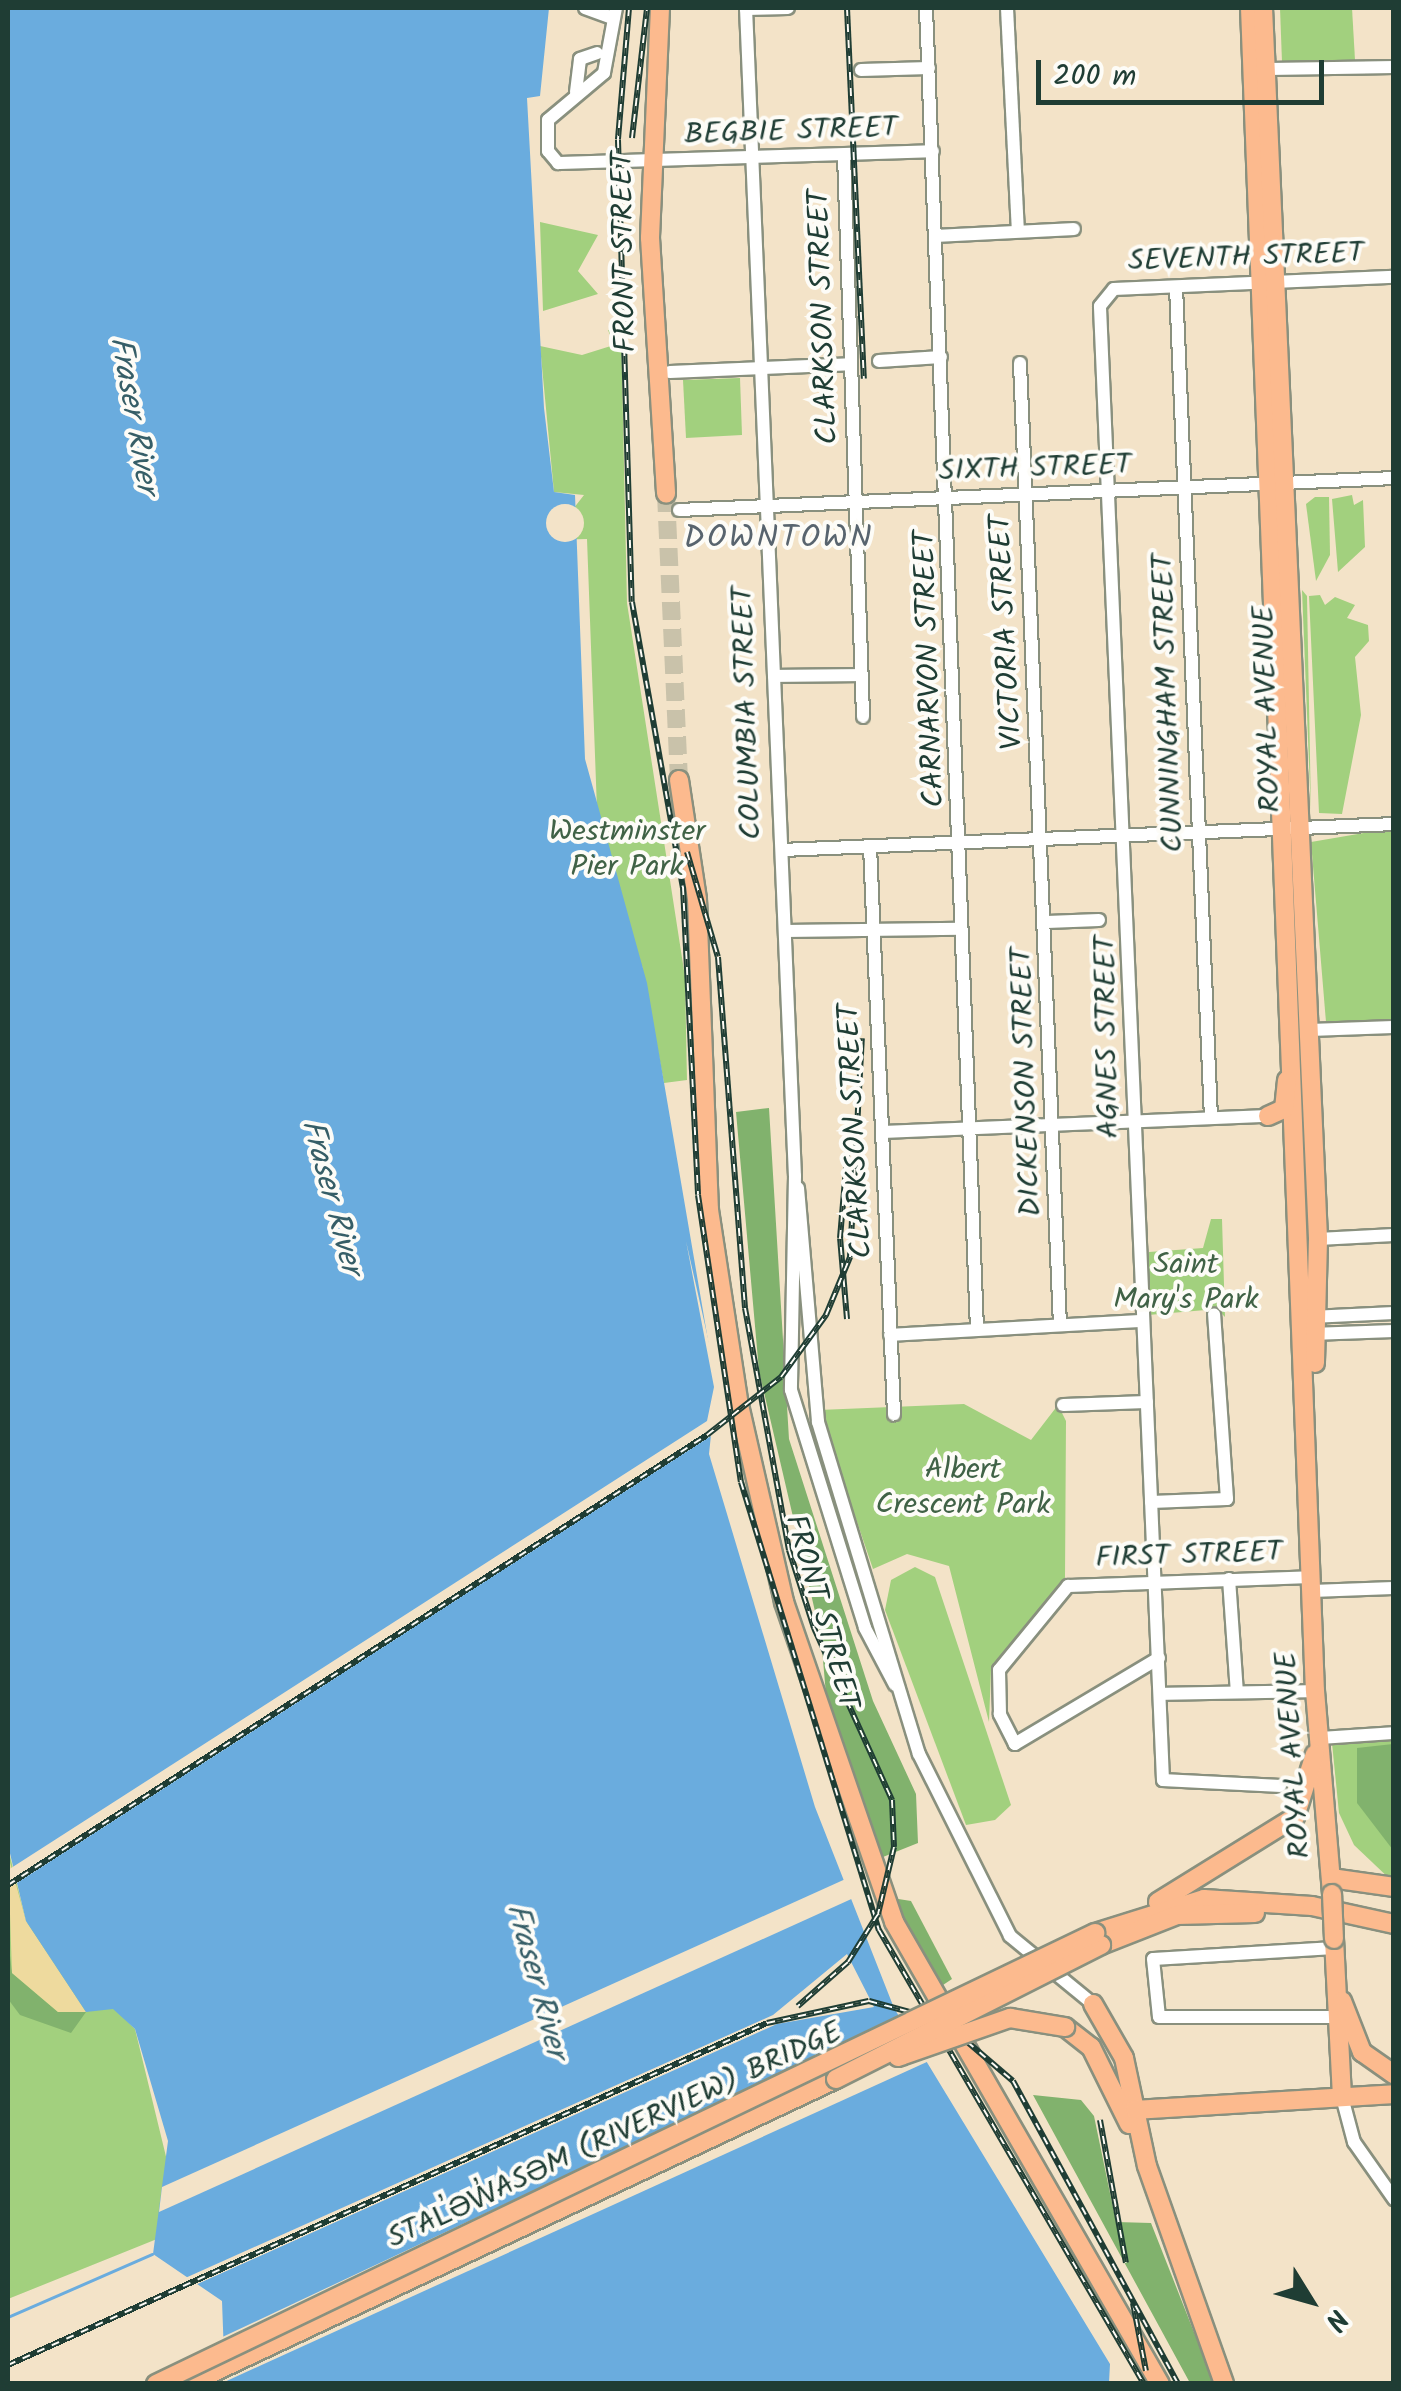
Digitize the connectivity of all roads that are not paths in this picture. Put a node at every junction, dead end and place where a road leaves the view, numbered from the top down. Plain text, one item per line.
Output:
1 (585, 8) edge
2 (660, 8) edge
3 (746, 8) edge
4 (788, 8) edge
5 (926, 8) edge
6 (1007, 8) edge
7 (1250, 8) edge
8 (1263, 8) edge
9 (615, 13) edge
10 (610, 36) junction
11 (596, 53) junction
12 (606, 66) junction
13 (1394, 67) edge
14 (930, 68) junction
15 (1268, 69) junction
16 (861, 70) dead end
17 (585, 77) junction
18 (933, 151) junction
19 (844, 154) junction
20 (752, 158) junction
21 (650, 162) junction
22 (1074, 229) dead end
23 (1018, 230) junction
24 (936, 236) junction
25 (1394, 277) edge
26 (1269, 283) junction
27 (1176, 286) junction
28 (1103, 294) joint
29 (941, 356) junction
30 (880, 361) dead end
31 (1020, 363) dead end
32 (850, 364) junction
33 (764, 367) junction
34 (670, 372) dead end
35 (1394, 478) edge
36 (1278, 483) junction
37 (1185, 487) junction
38 (1110, 490) junction
39 (666, 494) tunnel mouth
40 (1025, 494) junction
41 (948, 498) junction
42 (853, 502) junction
43 (767, 506) junction
44 (680, 510) dead end
45 (774, 676) junction
46 (860, 676) junction
47 (863, 717) dead end
48 (679, 780) tunnel mouth
49 (1394, 824) edge
50 (1293, 827) junction
51 (1199, 831) junction
52 (1127, 835) junction
53 (1042, 838) junction
54 (962, 842) junction
55 (870, 846) junction
56 (782, 850) junction
57 (1100, 920) dead end
58 (1047, 922) junction
59 (960, 929) junction
60 (785, 931) junction
61 (872, 932) junction
62 (1394, 1027) edge
63 (1302, 1031) junction
64 (1268, 1116) joint
65 (1211, 1118) junction
66 (1136, 1122) junction
67 (1054, 1124) junction
68 (968, 1128) junction
69 (882, 1132) junction
70 (795, 1176) junction
71 (1394, 1235) edge
72 (1318, 1239) junction
73 (1394, 1313) edge
74 (1214, 1314) dead end
75 (1142, 1321) junction
76 (1060, 1325) junction
77 (1314, 1326) junction
78 (976, 1329) junction
79 (1394, 1331) edge
80 (890, 1335) junction
81 (790, 1349) junction
82 (812, 1371) junction
83 (1146, 1402) junction
84 (1063, 1405) dead end
85 (894, 1414) dead end
86 (1152, 1502) junction
87 (1229, 1579) junction
88 (1155, 1581) junction
89 (1311, 1584) junction
90 (1394, 1588) edge
91 (1159, 1658) junction
92 (895, 1685) junction
93 (1310, 1691) junction
94 (1237, 1692) junction
95 (1160, 1694) junction
96 (1394, 1733) edge
97 (1318, 1738) junction
98 (1280, 1786) dead end
99 (1331, 1886) junction
100 (1394, 1887) edge
101 (1138, 1913) junction
102 (1389, 1931) edge
103 (1098, 1939) junction
104 (1334, 1943) junction
105 (1336, 1981) junction
106 (1093, 2004) joint
107 (1336, 2016) junction
108 (1394, 2074) edge
109 (836, 2079) junction
110 (1392, 2094) edge
111 (1342, 2097) junction
112 (1134, 2110) junction
113 (1147, 2166) junction
114 (1394, 2198) edge
115 (156, 2384) edge
116 (188, 2384) edge
117 (1160, 2384) edge
118 (1224, 2384) edge

1 - 9 street
2 - 21 main road, FRONT STREET
3 - 4 street
3 - 20 street, COLUMBIA STREET
5 - 14 street, CARNARVON STREET
6 - 23 street
7 - 26 main road, ROYAL AVENUE
8 - 15 main road, ROYAL AVENUE
9 - 10 street
10 - 11 street
10 - 12 street
11 - 12 street
11 - 17 street
12 - 17 street
13 - 15 street
14 - 16 street
14 - 18 street, CARNARVON STREET
15 - 26 main road, ROYAL AVENUE
17 - 21 street, BEGBIE STREET
18 - 19 street, BEGBIE STREET
18 - 24 street, CARNARVON STREET
19 - 20 street, BEGBIE STREET
19 - 32 street, CLARKSON STREET
20 - 21 street, BEGBIE STREET
20 - 33 street, COLUMBIA STREET
21 - 39 main road, FRONT STREET
22 - 23 street
23 - 24 street
24 - 29 street, CARNARVON STREET
25 - 26 street, SEVENTH STREET
26 - 27 street, SEVENTH STREET
26 - 36 main road, ROYAL AVENUE
27 - 28 street, SEVENTH STREET
27 - 37 street, CUNNINGHAM STREET
28 - 38 street, AGNES STREET
29 - 30 street
29 - 41 street, CARNARVON STREET
31 - 40 street, VICTORIA STREET
32 - 33 street
32 - 42 street, CLARKSON STREET
33 - 34 street
33 - 43 street, COLUMBIA STREET
35 - 36 street, SIXTH STREET
36 - 37 street, SIXTH STREET
36 - 50 main road, ROYAL AVENUE
37 - 38 street, SIXTH STREET
37 - 51 street, CUNNINGHAM STREET
38 - 40 street, SIXTH STREET
38 - 52 street, AGNES STREET
40 - 41 street, SIXTH STREET
40 - 53 street, VICTORIA STREET
41 - 42 street, SIXTH STREET
41 - 54 street, CARNARVON STREET
42 - 43 street, SIXTH STREET
42 - 46 street, CLARKSON STREET
43 - 44 street, SIXTH STREET
43 - 45 street, COLUMBIA STREET
45 - 46 street
45 - 56 street, COLUMBIA STREET
46 - 47 street, CLARKSON STREET
48 - 117 main road, FRONT STREET
49 - 50 street
50 - 51 street
50 - 63 main road, ROYAL AVENUE
51 - 52 street
51 - 65 street, CUNNINGHAM STREET
52 - 53 street
52 - 66 street, AGNES STREET
53 - 54 street
53 - 58 street, DICKENSON STREET
54 - 55 street
54 - 59 street, CARNARVON STREET
55 - 56 street
55 - 61 street, CLARKSON STREET
56 - 60 street, COLUMBIA STREET
57 - 58 street
58 - 67 street, DICKENSON STREET
59 - 61 street
59 - 68 street, CARNARVON STREET
60 - 61 street
60 - 70 street, COLUMBIA STREET
61 - 69 street, CLARKSON STREET
62 - 63 street
63 - 64 main road
63 - 72 main road, ROYAL AVENUE
63 - 77 main road, ROYAL AVENUE
64 - 65 street
65 - 66 street
66 - 67 street
66 - 75 street, AGNES STREET
67 - 68 street
67 - 76 street, DICKENSON STREET
68 - 69 street
68 - 78 street, CARNARVON STREET
69 - 80 street, CLARKSON STREET
70 - 81 street, COLUMBIA STREET
70 - 82 street, COLUMBIA STREET
71 - 72 street
72 - 77 main road, ROYAL AVENUE
73 - 77 street
74 - 86 street
75 - 76 street
75 - 83 street, AGNES STREET
76 - 78 street
77 - 79 street
77 - 89 main road, ROYAL AVENUE
78 - 80 street
80 - 85 street, CLARKSON STREET
81 - 82 street
81 - 92 street, COLUMBIA STREET
82 - 92 street, COLUMBIA STREET
83 - 84 street
83 - 86 street, AGNES STREET
86 - 88 street, AGNES STREET
87 - 88 street, FIRST STREET
87 - 89 street, FIRST STREET
87 - 94 street
88 - 91 street, AGNES STREET
88 - 91 street, FIRST STREET
89 - 90 street, FIRST STREET
89 - 93 main road, ROYAL AVENUE
91 - 95 street, AGNES STREET
92 - 106 street, COLUMBIA STREET
93 - 94 street
93 - 97 main road, ROYAL AVENUE
94 - 95 street
95 - 98 street, AGNES STREET
96 - 97 street
97 - 99 main road, ROYAL AVENUE
97 - 101 main road
99 - 100 main road
99 - 104 main road, ROYAL AVENUE, bridge
101 - 102 main road
101 - 103 main road
102 - 103 main road
103 - 109 main road, STAL̕ƏW̓ASƏM (RIVERVIEW) BRIDGE, bridge
103 - 115 main road, STAL̕ƏW̓ASƏM (RIVERVIEW) BRIDGE, bridge
104 - 105 main road, ROYAL AVENUE
104 - 107 street
105 - 107 main road, ROYAL AVENUE
105 - 108 main road
106 - 112 main road, COLUMBIA STREET
107 - 111 main road, ROYAL AVENUE
109 - 113 main road, bridge
109 - 116 main road, STAL̕ƏW̓ASƏM (RIVERVIEW) BRIDGE
110 - 111 main road
111 - 112 main road
111 - 114 street
112 - 113 main road, COLUMBIA STREET
113 - 118 main road

